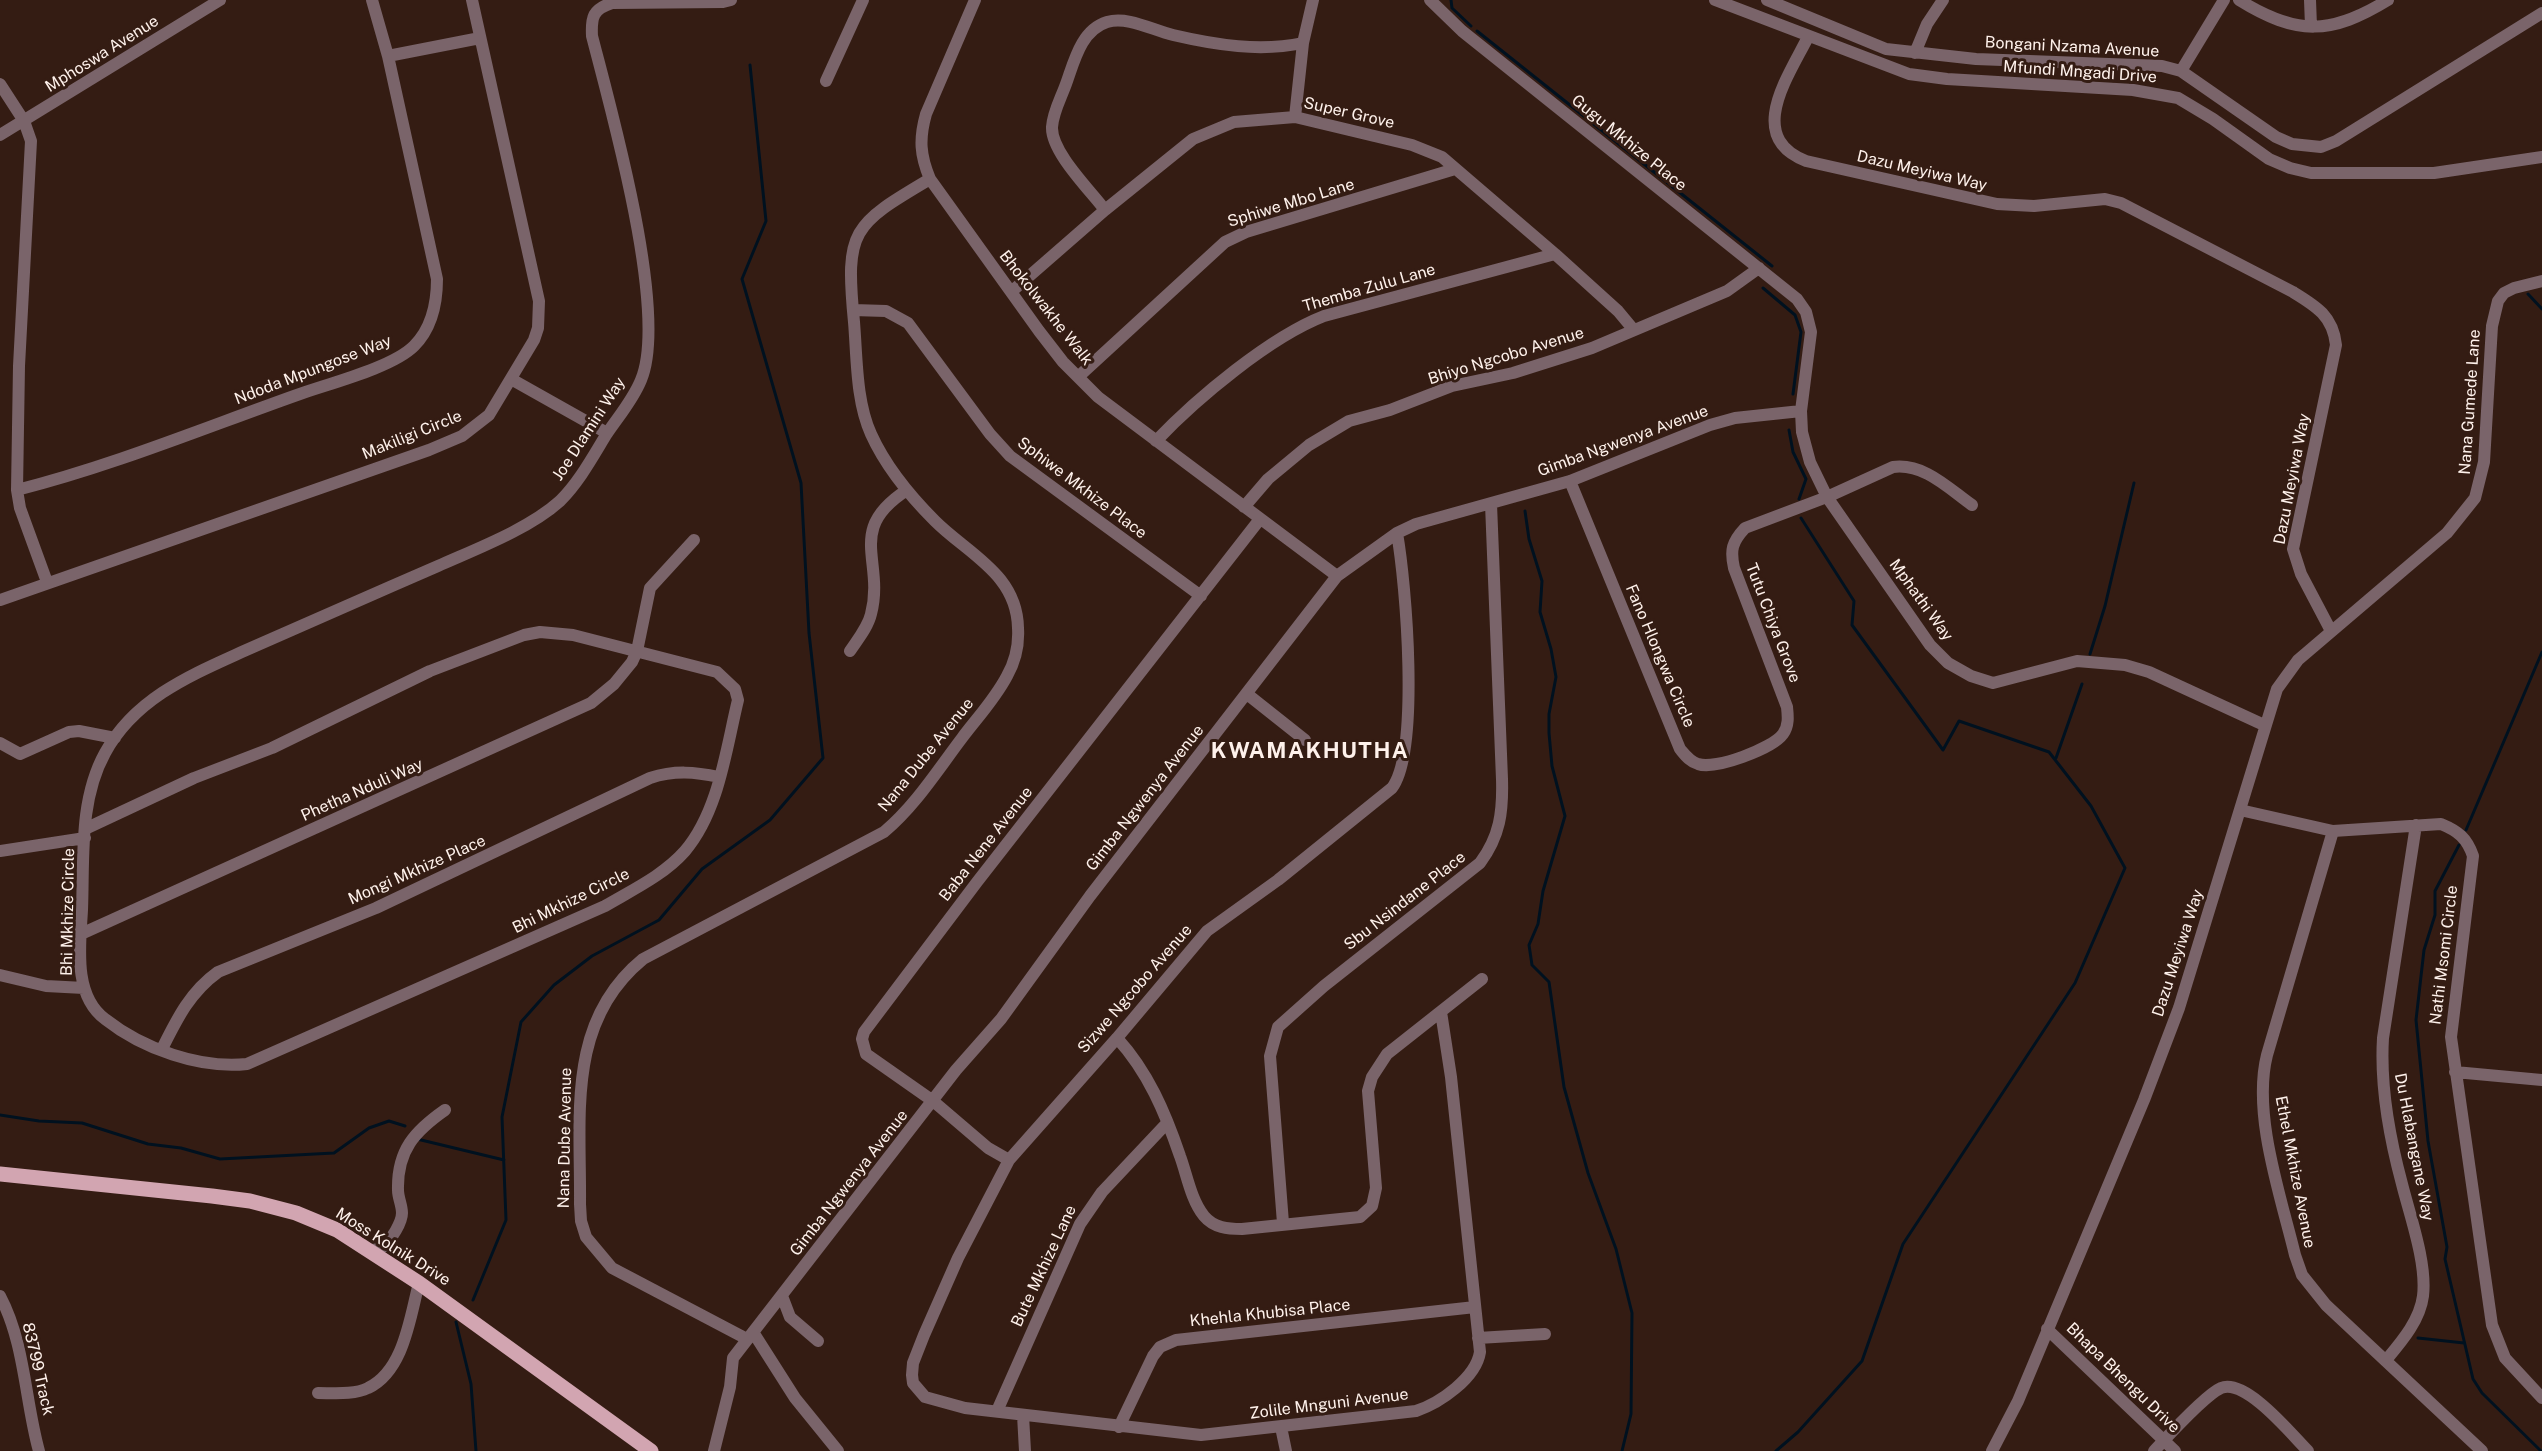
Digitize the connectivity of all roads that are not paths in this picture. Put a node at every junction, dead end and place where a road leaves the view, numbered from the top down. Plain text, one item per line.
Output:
1 (220, 0) edge
2 (372, 0) edge
3 (472, 0) edge
4 (731, 0) edge
5 (863, 0) edge
6 (975, 0) edge
7 (1313, 0) edge
8 (1430, 0) edge
9 (1715, 0) edge
10 (1767, 0) edge
11 (1943, 0) edge
12 (2224, 0) edge
13 (2239, 0) edge
14 (2310, 0) edge
15 (2388, 0) edge
16 (2542, 13) edge
17 (2311, 26) junction
18 (1808, 37) junction
19 (480, 38) junction
20 (1303, 43) junction
21 (1914, 53) junction
22 (388, 56) junction
23 (2181, 71) junction
24 (826, 81) dead end
25 (0, 84) edge
26 (1296, 117) junction
27 (24, 121) junction
28 (0, 135) edge
29 (2542, 157) edge
30 (1455, 169) junction
31 (930, 179) junction
32 (1105, 210) junction
33 (1555, 254) junction
34 (1759, 268) junction
35 (2542, 281) edge
36 (1011, 292) junction
37 (853, 310) junction
38 (1806, 312) joint
39 (1633, 329) junction
40 (1078, 377) junction
41 (511, 379) junction
42 (1801, 411) junction
43 (608, 434) junction
44 (1156, 441) junction
45 (1570, 481) junction
46 (17, 490) junction
47 (907, 490) junction
48 (1827, 497) junction
49 (1491, 504) junction
50 (1972, 505) dead end
51 (1244, 507) junction
52 (1260, 519) junction
53 (1397, 533) junction
54 (694, 540) dead end
55 (1337, 576) junction
56 (47, 582) junction
57 (1201, 596) junction
58 (0, 600) edge
59 (2331, 632) junction
60 (637, 651) junction
61 (850, 651) dead end
62 (1246, 694) junction
63 (138, 710) joint
64 (2264, 725) junction
65 (115, 738) junction
66 (1305, 740) dead end
67 (0, 743) edge
68 (1773, 744) joint
69 (719, 777) junction
70 (2240, 810) junction
71 (2416, 825) junction
72 (2333, 831) junction
73 (85, 833) junction
74 (0, 851) edge
75 (81, 934) junction
76 (0, 975) edge
77 (1482, 979) dead end
78 (84, 988) junction
79 (1441, 1012) junction
80 (1117, 1038) junction
81 (162, 1049) junction
82 (2456, 1072) junction
83 (2542, 1080) edge
84 (933, 1101) junction
85 (445, 1110) dead end
86 (1167, 1123) junction
87 (1009, 1160) junction
88 (0, 1174) edge
89 (1283, 1223) junction
90 (369, 1251) junction
91 (419, 1283) junction
92 (0, 1296) edge
93 (782, 1296) junction
94 (1475, 1306) junction
95 (2047, 1329) junction
96 (1545, 1334) dead end
97 (750, 1336) junction
98 (1478, 1338) junction
99 (818, 1341) dead end
100 (2387, 1359) junction
101 (318, 1393) dead end
102 (925, 1397) joint
103 (2542, 1398) edge
104 (997, 1411) junction
105 (1023, 1415) junction
106 (1119, 1426) junction
107 (1281, 1427) junction
108 (2164, 1440) junction
109 (838, 1450) edge
110 (39, 1451) edge
111 (651, 1451) edge
112 (714, 1451) edge
113 (1025, 1451) edge
114 (1287, 1451) edge
115 (1992, 1451) edge
116 (2154, 1451) edge
117 (2175, 1451) edge
118 (2308, 1451) edge
119 (2482, 1451) edge

1 - 27 street, Mphoswa Avenue
2 - 22 street, Ndoda Mpungose Way
3 - 19 street, Makiligi Circle
4 - 43 street, Joe Dlamini Way
5 - 24 street
6 - 31 street, Bhokolwakhe Walk
7 - 20 street
8 - 34 street, Gugu Mkhize Place
9 - 18 street, Mfundi Mngadi Drive
10 - 21 street, Bongani Nzama Avenue
11 - 21 street
12 - 23 street
13 - 17 street
14 - 17 street
15 - 17 street
16 - 23 street, Bongani Nzama Avenue
18 - 29 street, Mfundi Mngadi Drive
18 - 59 street, Dazu Meyiwa Way
19 - 22 street
19 - 41 street, Makiligi Circle
20 - 26 street
20 - 32 street
21 - 23 street, Bongani Nzama Avenue
22 - 46 street, Ndoda Mpungose Way
25 - 27 street
26 - 30 street, Super Grove
26 - 32 street, Super Grove
27 - 28 street, Mphoswa Avenue
27 - 46 street
30 - 33 street, Super Grove
30 - 40 street, Sphiwe Mbo Lane
31 - 36 street, Bhokolwakhe Walk
31 - 37 street, Nana Dube Avenue
32 - 36 street, Super Grove
33 - 39 street, Super Grove
33 - 44 street, Themba Zulu Lane
34 - 38 street, Gugu Mkhize Place
34 - 39 street, Bhiyo Ngcobo Avenue
35 - 59 street, Nana Gumede Lane
36 - 40 street, Bhokolwakhe Walk
37 - 47 street, Nana Dube Avenue
37 - 57 street, Sphiwe Mkhize Place
38 - 42 street, Mphathi Way
39 - 51 street, Bhiyo Ngcobo Avenue
40 - 44 street, Bhokolwakhe Walk
41 - 43 street
41 - 56 street, Makiligi Circle
42 - 45 street, Gimba Ngwenya Avenue
42 - 48 street, Mphathi Way
43 - 63 street, Joe Dlamini Way
44 - 51 street, Bhokolwakhe Walk
45 - 49 street, Gimba Ngwenya Avenue
45 - 68 street, Fano Hlongwa Circle
46 - 56 street
47 - 61 street
47 - 97 street, Nana Dube Avenue
48 - 50 street
48 - 64 street, Mphathi Way
48 - 68 street, Tutu Chiya Grove
49 - 53 street, Gimba Ngwenya Avenue
49 - 89 street, Sbu Nsindane Place
51 - 52 street, Bhokolwakhe Walk
52 - 55 street, Bhokolwakhe Walk
52 - 57 street, Baba Nene Avenue
53 - 55 street, Gimba Ngwenya Avenue
53 - 80 street, Sizwe Ngcobo Avenue
54 - 60 street
55 - 62 street, Gimba Ngwenya Avenue
56 - 58 street, Makiligi Circle
57 - 84 street, Baba Nene Avenue
59 - 64 street, Dazu Meyiwa Way
60 - 69 street, Bhi Mkhize Circle
60 - 73 street, Bhi Mkhize Circle
60 - 75 street, Phetha Nduli Way
62 - 66 street
62 - 84 street, Gimba Ngwenya Avenue
63 - 65 street, Bhi Mkhize Circle
64 - 70 street, Dazu Meyiwa Way
65 - 67 street
65 - 73 street, Bhi Mkhize Circle
69 - 81 street, Mongi Mkhize Place
69 - 81 street, Bhi Mkhize Circle
70 - 72 street, Nathi Msomi Circle
70 - 95 street, Dazu Meyiwa Way
71 - 72 street, Nathi Msomi Circle
71 - 82 street, Nathi Msomi Circle
71 - 100 street, Du Hlabangane Way
72 - 100 street, Ethel Mkhize Avenue
73 - 74 street
73 - 75 street, Bhi Mkhize Circle
75 - 78 street, Bhi Mkhize Circle
76 - 78 street
77 - 79 street
78 - 81 street, Bhi Mkhize Circle
79 - 89 street
79 - 94 street, Zolile Mnguni Avenue
80 - 86 street
80 - 87 street, Sizwe Ngcobo Avenue
82 - 83 street
82 - 103 street, Nathi Msomi Circle
84 - 87 street, Baba Nene Avenue
84 - 93 street, Gimba Ngwenya Avenue
85 - 90 street
86 - 89 street
86 - 104 street, Bute Mkhize Lane
87 - 102 street, Sizwe Ngcobo Avenue
88 - 90 main road, Moss Kolnik Drive
90 - 91 main road, Moss Kolnik Drive
91 - 101 street
91 - 111 main road, Moss Kolnik Drive
92 - 110 street, 83799 Track
93 - 97 street, Gimba Ngwenya Avenue
93 - 99 street
94 - 98 street, Zolile Mnguni Avenue
94 - 106 street, Khehla Khubisa Place
95 - 108 street, Bhapa Bhengu Drive
95 - 115 street, Dazu Meyiwa Way
96 - 98 street
97 - 109 street
97 - 112 street, Gimba Ngwenya Avenue
98 - 107 street, Zolile Mnguni Avenue
100 - 119 street, Ethel Mkhize Avenue
102 - 104 street, Zolile Mnguni Avenue
104 - 105 street, Zolile Mnguni Avenue
105 - 106 street, Zolile Mnguni Avenue
105 - 113 street
106 - 107 street, Zolile Mnguni Avenue
107 - 114 street
108 - 116 street
108 - 117 street, Bhapa Bhengu Drive
108 - 118 street

